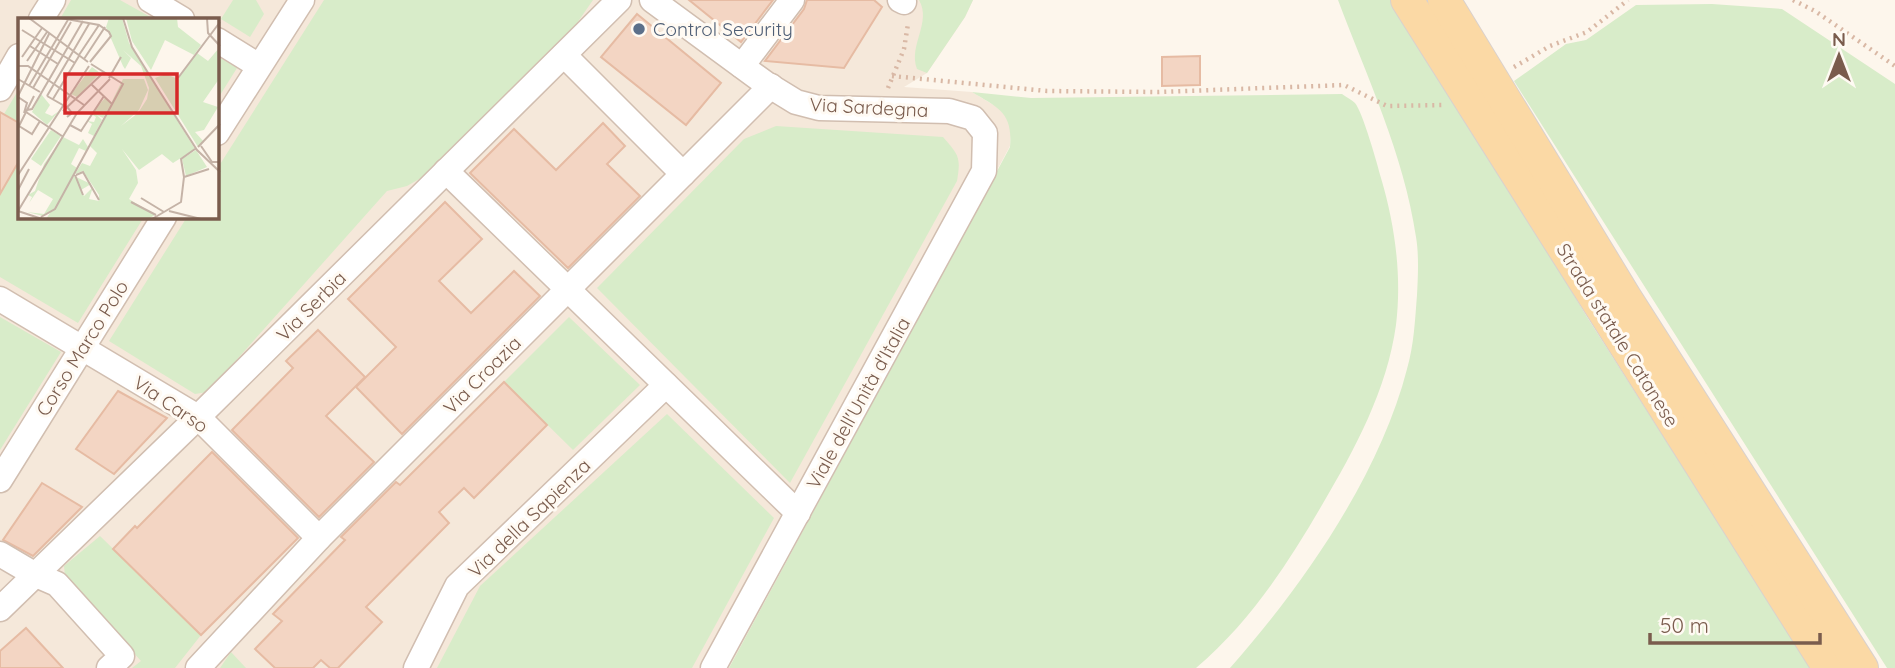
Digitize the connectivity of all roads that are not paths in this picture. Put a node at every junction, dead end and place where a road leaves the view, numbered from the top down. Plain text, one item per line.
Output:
1 (53, 0) edge
2 (150, 0) edge
3 (302, 0) edge
4 (619, 0) edge
5 (652, 0) edge
6 (792, 0) edge
7 (1408, 0) edge
8 (1444, 0) edge
9 (42, 18) edge
10 (180, 18) edge
11 (219, 41) edge
12 (564, 55) junction
13 (18, 58) edge
14 (259, 66) junction
15 (742, 66) junction
16 (771, 86) junction
17 (0, 89) edge
18 (219, 130) edge
19 (985, 133) joint
20 (446, 171) junction
21 (683, 174) junction
22 (163, 219) edge
23 (568, 289) junction
24 (0, 299) edge
25 (82, 346) junction
26 (666, 385) junction
27 (198, 417) junction
28 (0, 480) edge
29 (798, 513) junction
30 (319, 538) junction
31 (0, 554) edge
32 (34, 574) junction
33 (0, 609) edge
34 (109, 668) edge
35 (198, 668) edge
36 (416, 668) edge
37 (713, 668) edge
38 (1829, 668) edge
39 (1862, 668) edge

1 - 9 street
2 - 10 street
3 - 14 street
4 - 12 street, Via Serbia
5 - 15 street, Via Sardegna
6 - 15 street
7 - 38 main road, Strada statale Catanese
8 - 39 main road, Strada statale Catanese
11 - 14 street
12 - 20 street, Via Serbia
12 - 21 street
13 - 17 street
14 - 18 street
15 - 16 street, Via Sardegna
16 - 19 street, Via Sardegna
16 - 21 street, Via Croazia
19 - 29 street, Viale dell'Unità d'Italia
20 - 23 street
20 - 27 street, Via Serbia
21 - 23 street, Via Croazia
22 - 25 street, Corso Marco Polo
23 - 26 street
23 - 30 street, Via Croazia
24 - 25 street, Via Carso
25 - 27 street, Via Carso
25 - 28 street, Corso Marco Polo
26 - 29 street
26 - 36 street, Via della Sapienza
27 - 30 street, Via Carso
27 - 32 street, Via Serbia
29 - 37 street, Viale dell'Unità d'Italia
30 - 35 street, Via Croazia
31 - 32 street
32 - 33 street, Via Serbia
32 - 34 street

